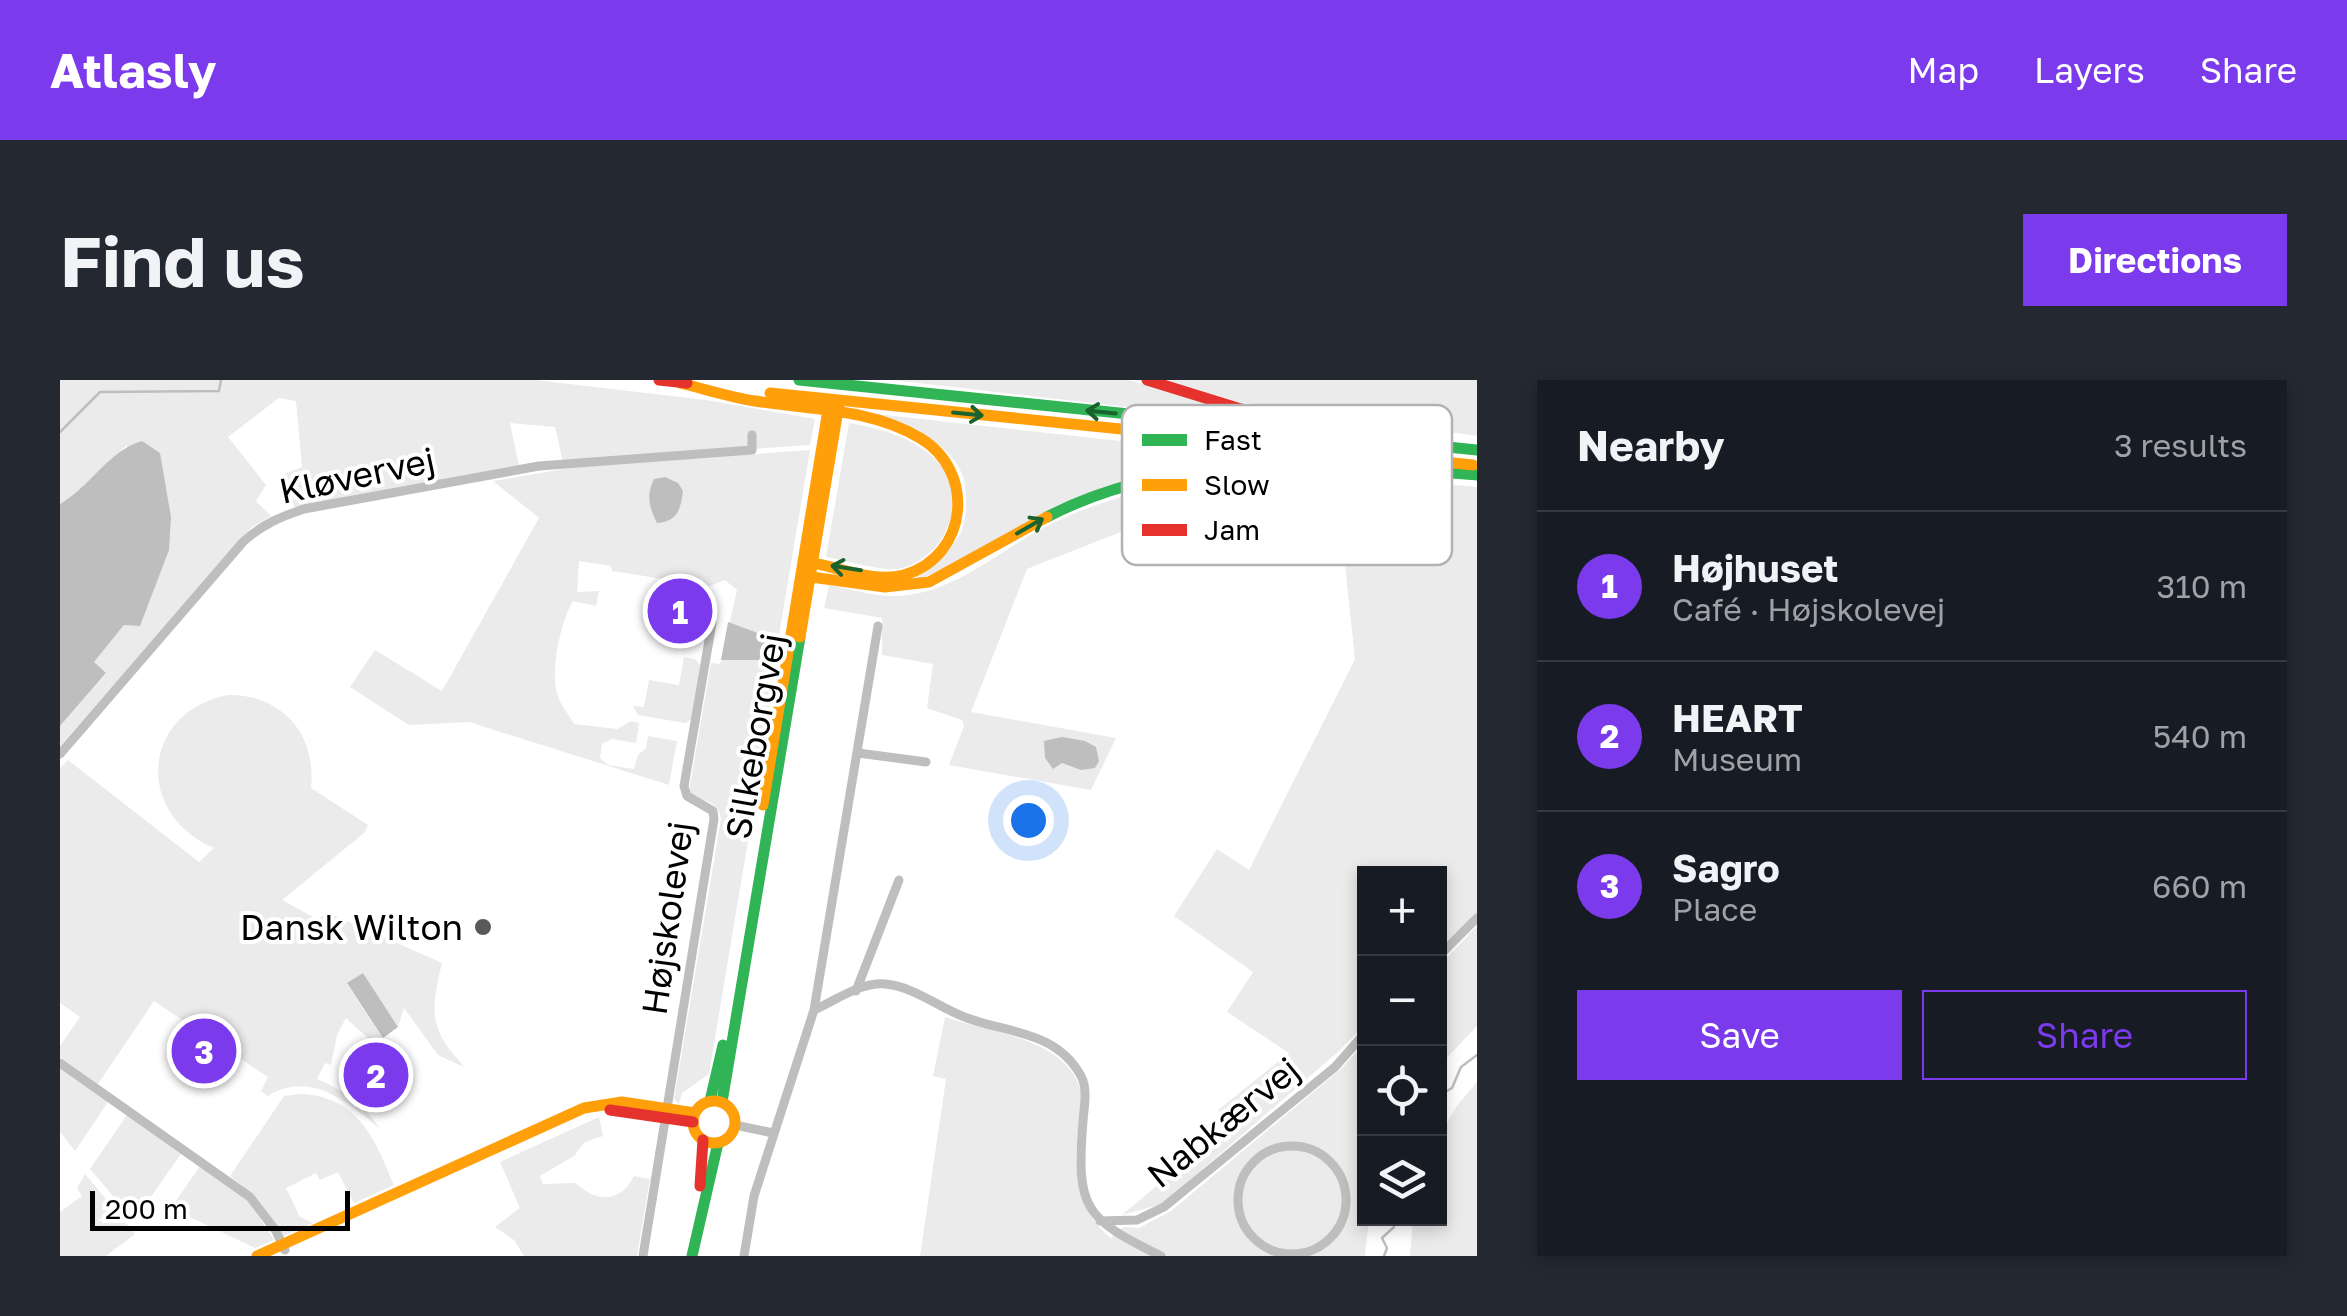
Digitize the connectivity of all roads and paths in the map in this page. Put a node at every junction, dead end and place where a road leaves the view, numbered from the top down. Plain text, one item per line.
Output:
1 (660, 380) edge
2 (801, 380) edge
3 (833, 380) edge
4 (843, 380) edge
5 (1147, 380) edge
6 (800, 402) junction
7 (1228, 405) edge
8 (1122, 414) edge
9 (1122, 429) edge
10 (752, 435) dead end
11 (1452, 439) edge
12 (1477, 442) edge
13 (1452, 447) edge
14 (1477, 450) edge
15 (1452, 462) edge
16 (1477, 465) edge
17 (1452, 473) edge
18 (1477, 475) edge
19 (1122, 488) edge
20 (808, 570) junction
21 (712, 623) dead end
22 (878, 626) dead end
23 (858, 752) junction
24 (60, 754) edge
25 (926, 762) dead end
26 (898, 880) dead end
27 (1477, 918) edge
28 (1447, 948) edge
29 (856, 990) junction
30 (814, 1010) junction
31 (1357, 1041) edge
32 (60, 1063) edge
33 (716, 1102) junction
34 (666, 1112) junction
35 (694, 1117) junction
36 (735, 1126) junction
37 (772, 1133) junction
38 (702, 1140) junction
39 (718, 1143) junction
40 (698, 1218) junction
41 (1100, 1221) junction
42 (283, 1247) junction
43 (1268, 1253) edge
44 (257, 1256) edge
45 (272, 1256) edge
46 (642, 1256) edge
47 (692, 1256) edge
48 (744, 1256) edge
49 (1161, 1256) edge

1 - 6 main road
8 -> 2 main road
3 - 20 main road, Silkeborgvej
4 - 20 main road, Silkeborgvej
5 - 7 main road
6 -> 9 main road
6 -> 20 main road
10 - 24 street, Kløvervej
11 - 12 main road
14 -> 13 main road
15 -> 16 main road
17 -> 18 main road
20 -> 19 main road
20 - 33 main road, Silkeborgvej
21 - 34 street, Højskolevej
22 - 23 street
23 - 25 street
23 - 30 street
26 - 29 street
27 - 28 street
29 - 30 street
29 - 41 street
30 - 37 street
31 - 41 street, Nabkærvej
32 - 42 street
33 - 35 main road
33 - 36 main road
34 - 35 main road
34 - 42 main road
34 - 46 street
35 - 38 main road
36 - 37 street
36 - 39 main road
37 - 48 street
38 - 39 main road
38 - 40 main road
39 - 40 main road
40 - 47 main road
41 - 49 street
42 - 44 main road
42 - 45 main road
43 - 43 street

